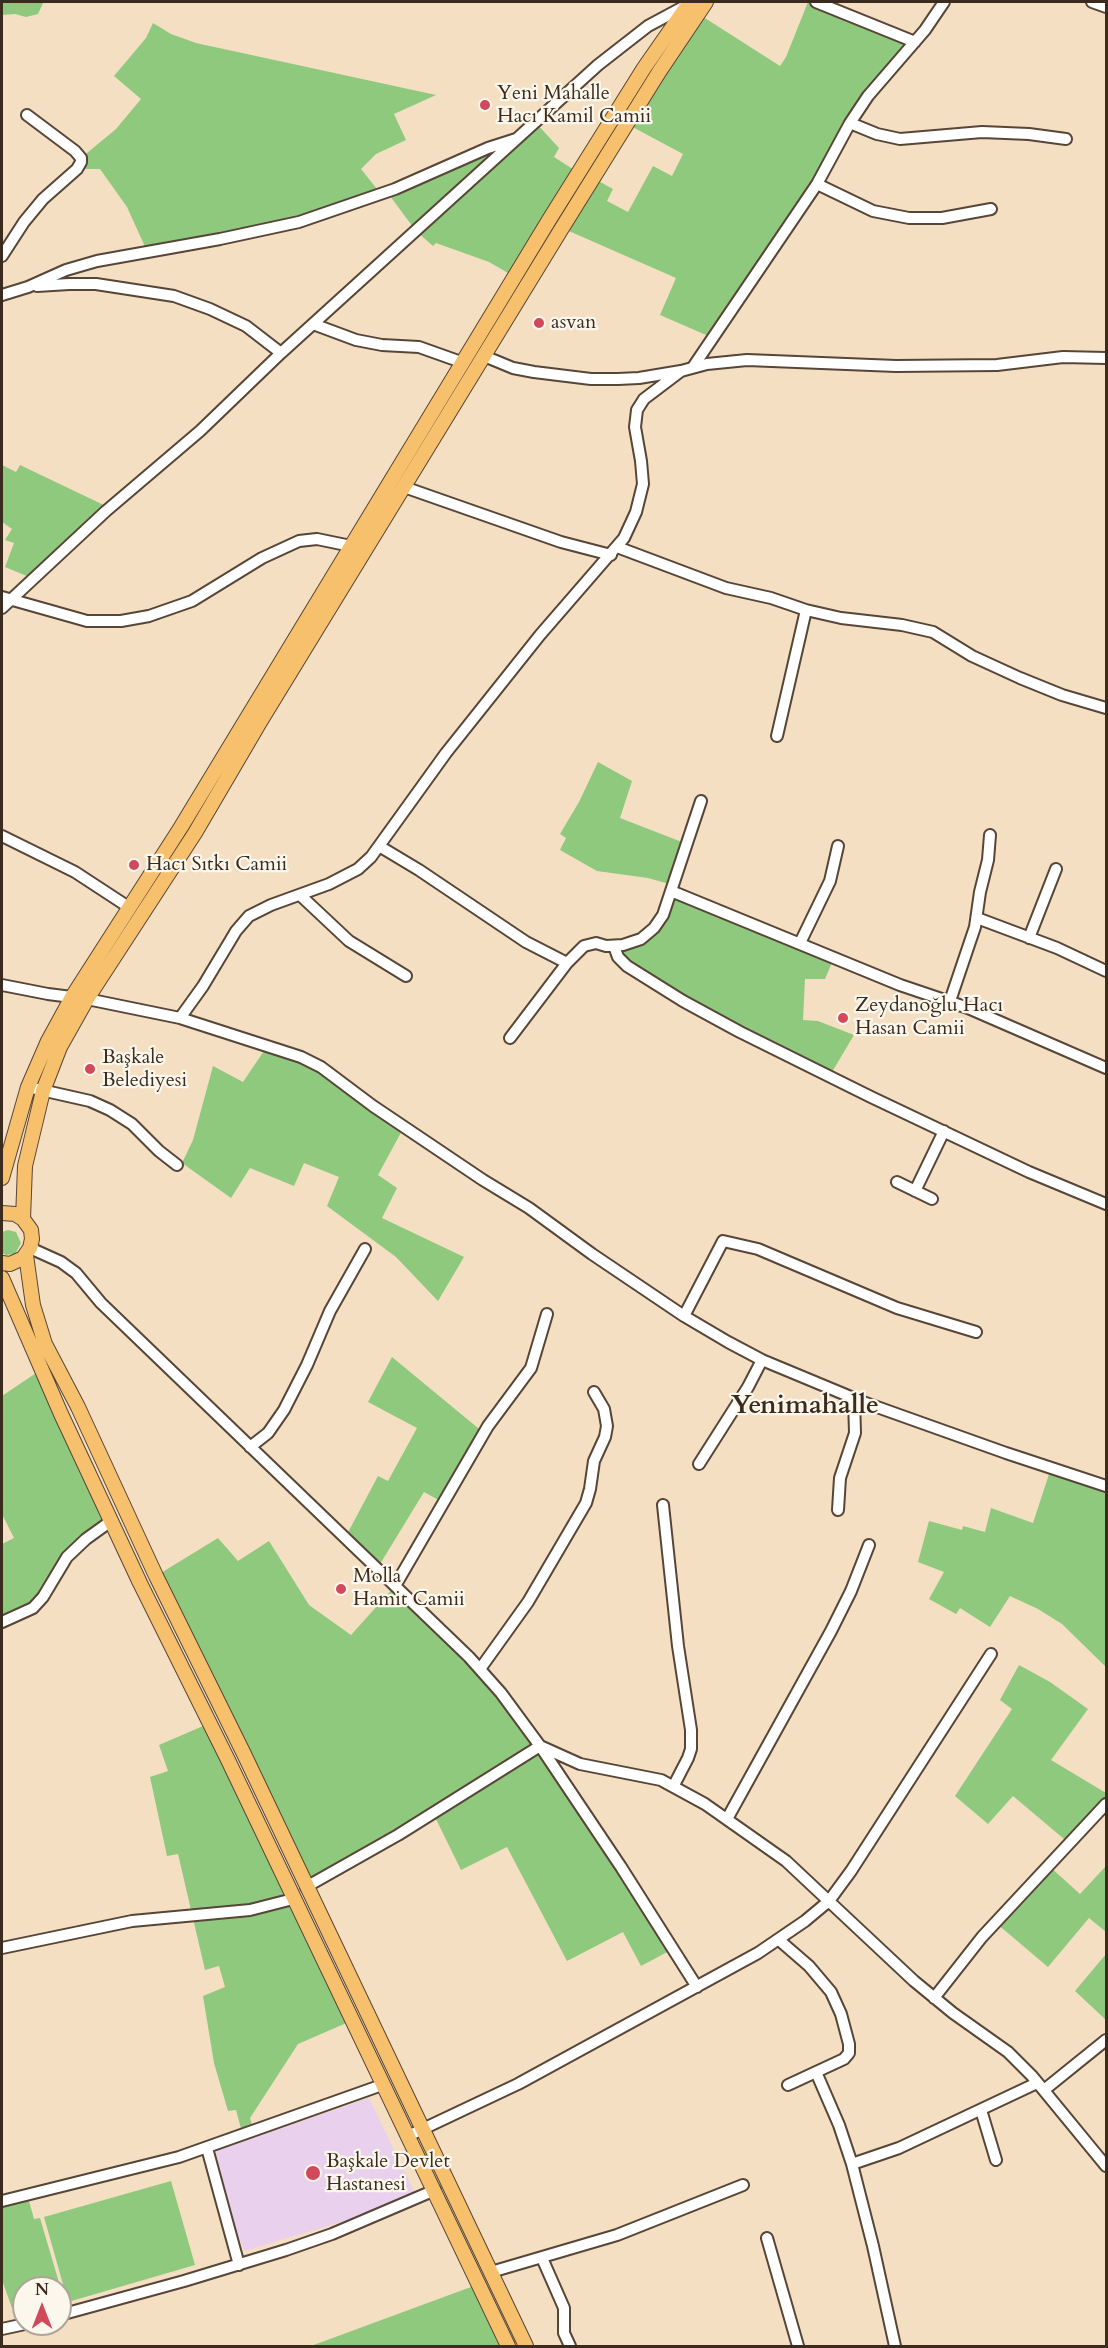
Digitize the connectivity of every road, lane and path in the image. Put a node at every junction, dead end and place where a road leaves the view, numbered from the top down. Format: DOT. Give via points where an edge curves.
graph roads {
  1 [pos="706,2"];
  2 [pos="816,2"];
  3 [pos="944,2"];
  4 [pos="1092,2"];
  5 [pos="688,3"];
  6 [pos="1107,7"];
  7 [pos="915,42"];
  8 [pos="27,115"];
  9 [pos="850,123"];
  10 [pos="519,138"];
  11 [pos="1066,140"];
  12 [pos="817,184"];
  13 [pos="991,208"];
  14 [pos="2,256"];
  15 [pos="28,287"];
  16 [pos="2,295"];
  17 [pos="313,324"];
  18 [pos="281,353"];
  19 [pos="484,356"];
  20 [pos="1107,358"];
  21 [pos="464,363"];
  22 [pos="693,367"];
  23 [pos="681,371"];
  24 [pos="404,487"];
  25 [pos="351,546"];
  26 [pos="614,551"];
  27 [pos="6,598"];
  28 [pos="2,608"];
  29 [pos="806,610"];
  30 [pos="1107,708"];
  31 [pos="777,736"];
  32 [pos="701,801"];
  33 [pos="990,835"];
  34 [pos="2,836"];
  35 [pos="379,846"];
  36 [pos="838,846"];
  37 [pos="1056,868"];
  38 [pos="671,891"];
  39 [pos="300,895"];
  40 [pos="130,908"];
  41 [pos="977,918"];
  42 [pos="1029,938"];
  43 [pos="800,943"];
  44 [pos="615,946"];
  45 [pos="567,963"];
  46 [pos="1107,970"];
  47 [pos="406,976"];
  48 [pos="2,985"];
  49 [pos="72,997"];
  50 [pos="87,999"];
  51 [pos="950,1001"];
  52 [pos="180,1018"];
  53 [pos="510,1038"];
  54 [pos="1107,1068"];
  55 [pos="28,1086"];
  56 [pos="43,1091"];
  57 [pos="944,1131"];
  58 [pos="177,1165"];
  59 [pos="2,1174"];
  60 [pos="897,1182"];
  61 [pos="915,1191"];
  62 [pos="932,1199"];
  63 [pos="1107,1204"];
  64 [pos="2,1214"];
  65 [pos="23,1219"];
  66 [pos="365,1249"];
  67 [pos="28,1252"];
  68 [pos="2,1263"];
  69 [pos="2,1278"];
  70 [pos="547,1314"];
  71 [pos="684,1316"];
  72 [pos="976,1332"];
  73 [pos="762,1360"];
  74 [pos="594,1392"];
  75 [pos="854,1399"];
  76 [pos="250,1447"];
  77 [pos="699,1464"];
  78 [pos="1107,1486"];
  79 [pos="663,1505"];
  80 [pos="838,1510"];
  81 [pos="111,1521"];
  82 [pos="869,1545"];
  83 [pos="394,1586"];
  84 [pos="2,1622"];
  85 [pos="991,1654"];
  86 [pos="480,1669"];
  87 [pos="540,1746"];
  88 [pos="674,1785"];
  89 [pos="1107,1804"];
  90 [pos="727,1819"];
  91 [pos="306,1887"];
  92 [pos="293,1899"];
  93 [pos="829,1901"];
  94 [pos="779,1940"];
  95 [pos="2,1948"];
  96 [pos="697,1987"];
  97 [pos="934,1998"];
  98 [pos="1107,2040"];
  99 [pos="816,2072"];
  100 [pos="382,2085"];
  101 [pos="788,2085"];
  102 [pos="1040,2086"];
  103 [pos="981,2110"];
  104 [pos="423,2129"];
  105 [pos="408,2136"];
  106 [pos="207,2148"];
  107 [pos="996,2160"];
  108 [pos="852,2163"];
  109 [pos="1107,2166"];
  110 [pos="743,2185"];
  111 [pos="435,2190"];
  112 [pos="2,2201"];
  113 [pos="767,2238"];
  114 [pos="542,2258"];
  115 [pos="239,2265"];
  116 [pos="491,2272"];
  117 [pos="72,2312"];
  118 [pos="508,2346"];
  119 [pos="526,2346"];
  120 [pos="570,2346"];
  121 [pos="798,2346"];
  122 [pos="895,2346"];
  1 -- 19 [label="main road"];
  2 -- 7 [label="street"];
  3 -- 7 [label="street"];
  4 -- 6 [label="street"];
  5 -- 10 [label="street" via="629,40"];
  5 -- 21 [label="main road" via="644,68"];
  7 -- 9 [label="street"];
  8 -- 14 [label="street" via="75,151 81,162 43,199"];
  9 -- 11 [label="street" via="900,139 982,132"];
  9 -- 12 [label="street"];
  10 -- 15 [label="street" via="395,189 299,222 97,261"];
  10 -- 17 [label="street"];
  12 -- 13 [label="street" via="873,211 909,218 942,218"];
  12 -- 22 [label="street"];
  15 -- 16 [label="street"];
  15 -- 18 [label="street" via="83,284 174,296 246,326"];
  17 -- 18 [label="street"];
  17 -- 21 [label="street" via="356,340 419,347"];
  18 -- 27 [label="street" via="234,399"];
  19 -- 23 [label="street" via="513,368 591,379 639,378"];
  19 -- 24 [label="main road"];
  20 -- 22 [label="street" via="896,366 747,360"];
  21 -- 25 [label="main road"];
  22 -- 23 [label="street"];
  23 -- 26 [label="street" via="644,399 637,410 635,427 643,484 631,525"];
  24 -- 26 [label="street" via="561,542"];
  24 -- 50 [label="main road" via="195,833"];
  25 -- 27 [label="street" via="317,539 299,541 262,558 192,601 128,620 87,621"];
  25 -- 40 [label="main road"];
  26 -- 29 [label="street"];
  26 -- 35 [label="street" via="540,635 453,744"];
  27 -- 28 [label="street"];
  29 -- 30 [label="street" via="933,632 1014,675"];
  29 -- 31 [label="street"];
  32 -- 38 [label="street"];
  33 -- 41 [label="street"];
  34 -- 40 [label="street" via="75,872"];
  35 -- 39 [label="street" via="358,869"];
  35 -- 45 [label="street" via="526,942"];
  36 -- 43 [label="street" via="830,881"];
  37 -- 42 [label="street"];
  38 -- 43 [label="street"];
  38 -- 44 [label="street" via="654,928 640,939"];
  39 -- 47 [label="street" via="349,941"];
  39 -- 52 [label="street" via="271,905 243,922"];
  40 -- 49 [label="main road"];
  41 -- 42 [label="street"];
  41 -- 51 [label="street"];
  42 -- 46 [label="street"];
  43 -- 51 [label="street" via="900,985"];
  44 -- 45 [label="street" via="584,946"];
  44 -- 57 [label="street" via="622,962 682,1001"];
  45 -- 53 [label="street"];
  48 -- 49 [label="street"];
  49 -- 50 [label="street"];
  49 -- 55 [label="main road"];
  50 -- 52 [label="street"];
  50 -- 56 [label="main road" via="60,1047"];
  51 -- 54 [label="street"];
  52 -- 71 [label="street" via="285,1051 321,1067"];
  55 -- 56 [label="street"];
  55 -- 59 [label="main road"];
  56 -- 58 [label="street" via="110,1110 132,1124"];
  56 -- 65 [label="main road" via="25,1166"];
  57 -- 61 [label="street"];
  57 -- 63 [label="street"];
  60 -- 61 [label="street"];
  61 -- 62 [label="street"];
  64 -- 65 [label="main road" via="15,1214"];
  65 -- 67 [label="main road" via="31,1230"];
  66 -- 76 [label="street" via="330,1311 284,1410 268,1433"];
  67 -- 68 [label="main road" via="15,1262"];
  67 -- 76 [label="street" via="62,1262 76,1273 101,1303"];
  67 -- 91 [label="main road" via="33,1305 45,1344"];
  69 -- 81 [label="main road"];
  70 -- 83 [label="street" via="531,1368 488,1426"];
  71 -- 72 [label="street" via="723,1240 758,1249 897,1308"];
  71 -- 73 [label="street"];
  73 -- 75 [label="street"];
  73 -- 77 [label="street"];
  74 -- 86 [label="street" via="604,1409 607,1426 594,1461 586,1503 528,1602"];
  75 -- 78 [label="street"];
  75 -- 80 [label="street" via="855,1433 840,1479"];
  76 -- 83 [label="street"];
  79 -- 88 [label="street" via="678,1647 692,1730 691,1749"];
  81 -- 84 [label="street" via="67,1557 33,1608"];
  81 -- 92 [label="main road"];
  82 -- 90 [label="street" via="831,1631"];
  83 -- 86 [label="street"];
  85 -- 93 [label="street"];
  86 -- 87 [label="street"];
  87 -- 88 [label="street" via="580,1764"];
  87 -- 91 [label="street"];
  87 -- 96 [label="street"];
  88 -- 90 [label="street"];
  89 -- 97 [label="street" via="982,1937"];
  90 -- 93 [label="street" via="786,1861"];
  91 -- 104 [label="main road"];
  92 -- 95 [label="street" via="250,1910 132,1921"];
  92 -- 100 [label="main road"];
  93 -- 94 [label="street"];
  93 -- 97 [label="street"];
  94 -- 96 [label="street"];
  94 -- 99 [label="street" via="824,1982 836,2001 848,2036 848,2056"];
  96 -- 104 [label="street" via="518,2084"];
  97 -- 102 [label="street" via="1000,2045"];
  98 -- 102 [label="street"];
  99 -- 101 [label="street"];
  99 -- 108 [label="street"];
  100 -- 105 [label="main road"];
  100 -- 106 [label="street"];
  102 -- 103 [label="street"];
  102 -- 109 [label="street"];
  103 -- 107 [label="street"];
  103 -- 108 [label="street" via="898,2148"];
  104 -- 105 [label="street"];
  104 -- 116 [label="main road"];
  105 -- 111 [label="main road"];
  106 -- 112 [label="street"];
  106 -- 115 [label="street"];
  108 -- 122 [label="street"];
  110 -- 114 [label="street" via="617,2235"];
  111 -- 115 [label="street" via="332,2234"];
  111 -- 118 [label="main road"];
  113 -- 121 [label="street"];
  114 -- 116 [label="street"];
  114 -- 120 [label="street" via="564,2308 564,2333"];
  115 -- 117 [label="street"];
  116 -- 119 [label="main road"];
}
